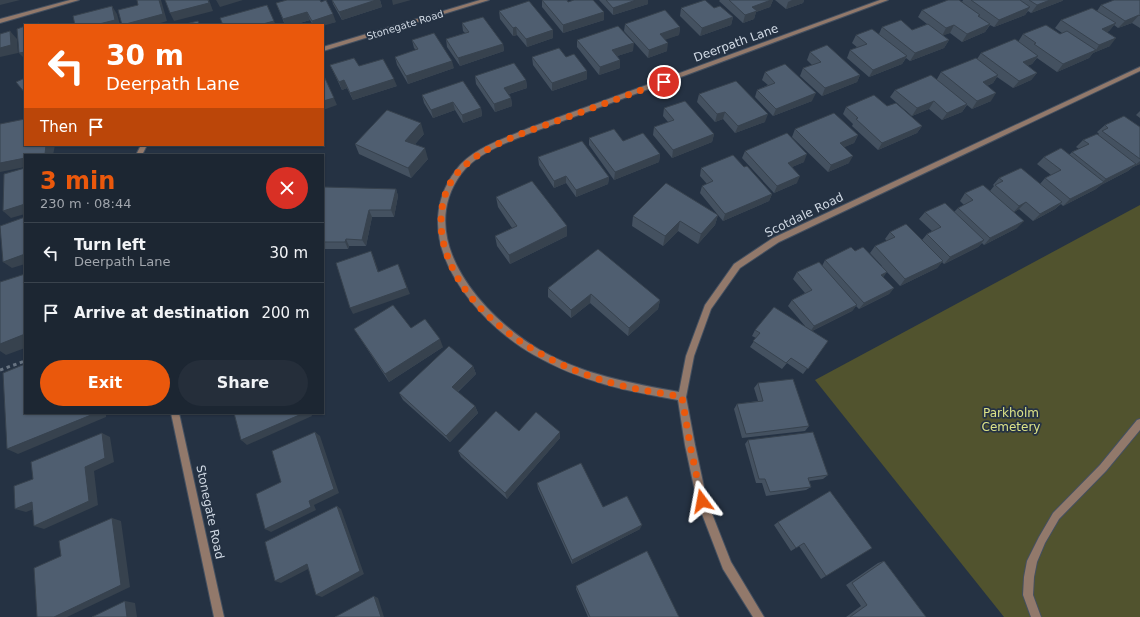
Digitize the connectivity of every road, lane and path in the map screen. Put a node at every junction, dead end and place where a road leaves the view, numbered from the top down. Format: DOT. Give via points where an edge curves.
graph roads {
  1 [pos="76,0"];
  2 [pos="486,0"];
  3 [pos="885,0"];
  4 [pos="0,21"];
  5 [pos="324,49"];
  6 [pos="1140,69"];
  7 [pos="24,361"];
  8 [pos="0,370"];
  9 [pos="682,397"];
  10 [pos="174,414"];
  11 [pos="1140,423"];
  12 [pos="219,617"];
  13 [pos="759,617"];
  14 [pos="1036,617"];
  1 -- 4 [label="street"];
  2 -- 5 [label="street, Stonegate Road"];
  3 -- 9 [label="street, Deerpath Lane" via="491,148 476,156 459,171 449,188 441,208 440,227 453,268 484,311 505,331 537,353 605,381"];
  6 -- 9 [label="street, Scotdale Road" via="776,240 737,266 708,308 690,356"];
  7 -- 8 [label="path"];
  9 -- 13 [label="street, Scotdale Road" via="702,501 727,565"];
  10 -- 12 [label="street, Stonegate Road"];
  11 -- 14 [label="street" via="1103,468 1056,516 1042,540 1032,561 1029,577 1028,595"];
}
